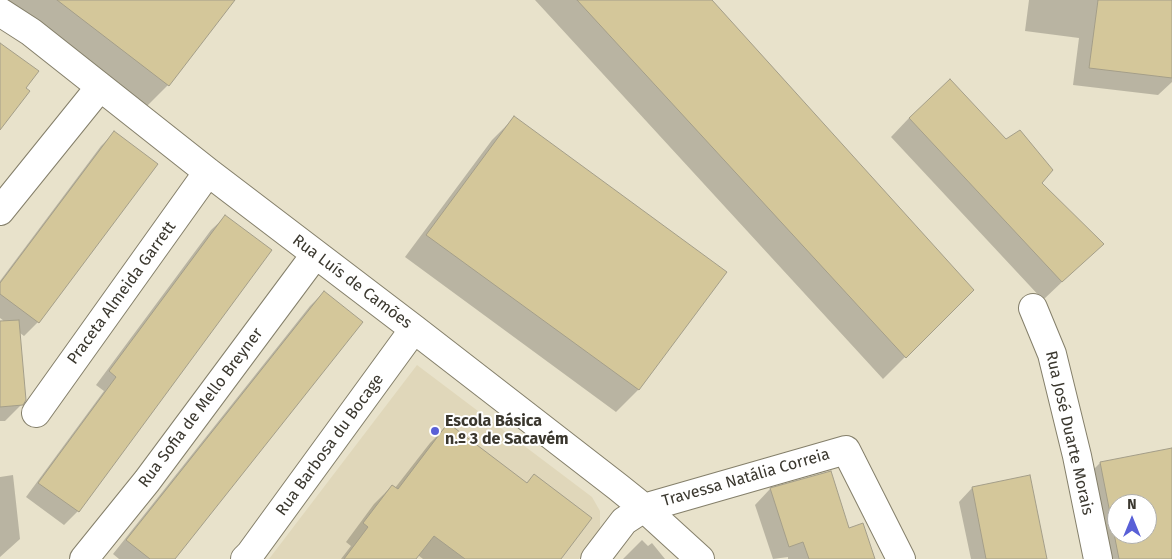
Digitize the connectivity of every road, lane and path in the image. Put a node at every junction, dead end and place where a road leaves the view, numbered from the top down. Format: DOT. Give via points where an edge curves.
graph roads {
  1 [pos="0,12"];
  2 [pos="100,87"];
  3 [pos="208,172"];
  4 [pos="0,211"];
  5 [pos="315,254"];
  6 [pos="1033,308"];
  7 [pos="414,329"];
  8 [pos="36,413"];
  9 [pos="644,508"];
  10 [pos="84,559"];
  11 [pos="245,559"];
  12 [pos="594,559"];
  13 [pos="700,559"];
  14 [pos="901,559"];
  15 [pos="1098,559"];
  1 -- 2 [label="street, Rua Luís de Camões"];
  2 -- 3 [label="street, Rua Luís de Camões"];
  2 -- 4 [label="street"];
  3 -- 5 [label="street, Rua Luís de Camões"];
  3 -- 8 [label="street, Praceta Almeida Garrett"];
  5 -- 7 [label="street, Rua Luís de Camões"];
  5 -- 10 [label="street, Rua Sofia de Mello Breyner" via="147,482"];
  6 -- 15 [label="street, Rua José Duarte Morais" via="1052,354"];
  7 -- 9 [label="street, Rua Luís de Camões"];
  7 -- 11 [label="street, Rua Barbosa du Bocage"];
  9 -- 12 [label="street" via="624,521"];
  9 -- 13 [label="street, Rua Luís de Camões"];
  9 -- 14 [label="street, Travessa Natália Correia" via="846,450"];
}
